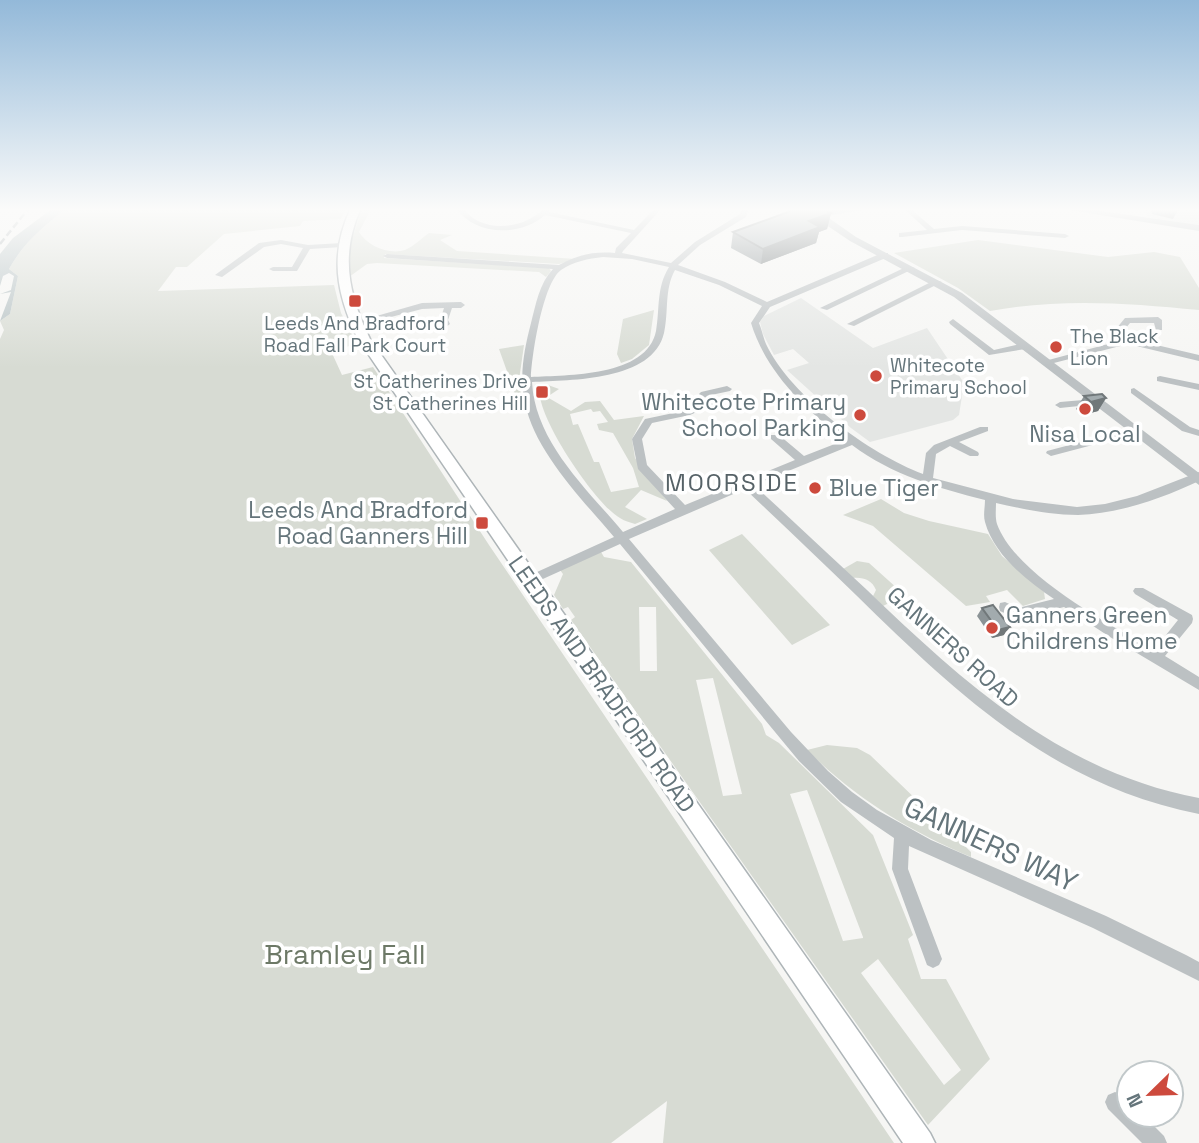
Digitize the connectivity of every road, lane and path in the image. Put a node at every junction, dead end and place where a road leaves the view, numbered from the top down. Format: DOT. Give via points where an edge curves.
graph roads {
  1 [pos="236,261"];
  2 [pos="301,261"];
  3 [pos="342,261"];
  4 [pos="470,261"];
  5 [pos="574,261"];
  6 [pos="648,261"];
  7 [pos="678,261"];
  8 [pos="870,261"];
  9 [pos="898,261"];
  10 [pos="674,265"];
  11 [pos="559,267"];
  12 [pos="911,268"];
  13 [pos="274,269"];
  14 [pos="217,277"];
  15 [pos="938,282"];
  16 [pos="767,304"];
  17 [pos="449,305"];
  18 [pos="461,305"];
  19 [pos="824,309"];
  20 [pos="953,322"];
  21 [pos="356,323"];
  22 [pos="446,324"];
  23 [pos="851,324"];
  24 [pos="1159,328"];
  25 [pos="1128,341"];
  26 [pos="1025,346"];
  27 [pos="1199,358"];
  28 [pos="1046,362"];
  29 [pos="1160,379"];
  30 [pos="526,380"];
  31 [pos="1199,387"];
  32 [pos="727,389"];
  33 [pos="1134,391"];
  34 [pos="1097,402"];
  35 [pos="1060,405"];
  36 [pos="984,429"];
  37 [pos="1134,431"];
  38 [pos="1199,433"];
  39 [pos="775,437"];
  40 [pos="854,440"];
  41 [pos="950,442"];
  42 [pos="1051,453"];
  43 [pos="974,454"];
  44 [pos="804,462"];
  45 [pos="928,478"];
  46 [pos="1198,478"];
  47 [pos="748,486"];
  48 [pos="991,496"];
  49 [pos="682,510"];
  50 [pos="622,539"];
  51 [pos="530,580"];
  52 [pos="1139,591"];
  53 [pos="1067,601"];
  54 [pos="1005,607"];
  55 [pos="1157,656"];
  56 [pos="1199,684"];
  57 [pos="1199,806"];
  58 [pos="902,836"];
  59 [pos="933,959"];
  60 [pos="1199,972"];
  61 [pos="1143,1129"];
  62 [pos="920,1143"];
  63 [pos="1157,1143"];
  1 -- 14 [label="street"];
  2 -- 13 [label="street" via="295,272"];
  3 -- 21 [label="main road, LEEDS AND BRADFORD ROAD" via="341,279"];
  4 -- 11 [label="street"];
  5 -- 11 [label="street"];
  6 -- 10 [label="street"];
  7 -- 10 [label="street"];
  8 -- 16 [label="street"];
  9 -- 12 [label="street"];
  10 -- 16 [label="street"];
  10 -- 30 [label="street" via="665,281 660,336 648,356 621,369"];
  11 -- 30 [label="street, GANNERS WAY" via="550,276 538,314"];
  12 -- 15 [label="street"];
  12 -- 19 [label="street"];
  15 -- 23 [label="street"];
  15 -- 26 [label="street"];
  16 -- 40 [label="street" via="755,323 772,361 803,397"];
  17 -- 18 [label="street"];
  17 -- 21 [label="street" via="412,307"];
  17 -- 22 [label="street"];
  20 -- 26 [label="street" via="993,357"];
  21 -- 51 [label="main road, LEEDS AND BRADFORD ROAD"];
  24 -- 25 [label="street" via="1158,320 1128,320 1120,329"];
  25 -- 27 [label="street"];
  25 -- 28 [label="street"];
  26 -- 28 [label="street"];
  28 -- 34 [label="street"];
  29 -- 31 [label="street"];
  30 -- 50 [label="street, GANNERS WAY" via="528,401 554,456"];
  32 -- 49 [label="street" via="704,394 711,402 699,408 649,421 637,439 642,466"];
  33 -- 38 [label="street" via="1186,429"];
  34 -- 35 [label="street"];
  34 -- 37 [label="street"];
  36 -- 41 [label="street"];
  37 -- 42 [label="street"];
  37 -- 46 [label="street"];
  39 -- 44 [label="street"];
  40 -- 44 [label="street"];
  40 -- 45 [label="street" via="902,470"];
  41 -- 43 [label="street"];
  41 -- 45 [label="street" via="931,453"];
  44 -- 47 [label="street"];
  45 -- 48 [label="street"];
  46 -- 48 [label="street" via="1100,509 1059,509"];
  47 -- 49 [label="street"];
  47 -- 57 [label="street, GANNERS ROAD" via="957,685 1000,720 1048,751 1110,779"];
  48 -- 53 [label="street" via="990,522 1009,555"];
  49 -- 50 [label="street"];
  50 -- 51 [label="street"];
  50 -- 58 [label="street, GANNERS WAY" via="787,738 825,778"];
  51 -- 62 [label="main road, LEEDS AND BRADFORD ROAD"];
  52 -- 55 [label="street" via="1187,619"];
  53 -- 54 [label="street" via="1017,614"];
  53 -- 55 [label="street"];
  55 -- 56 [label="street"];
  58 -- 59 [label="street" via="900,869"];
  58 -- 60 [label="street, GANNERS WAY" via="1040,895"];
  61 -- 63 [label="street"];
}
